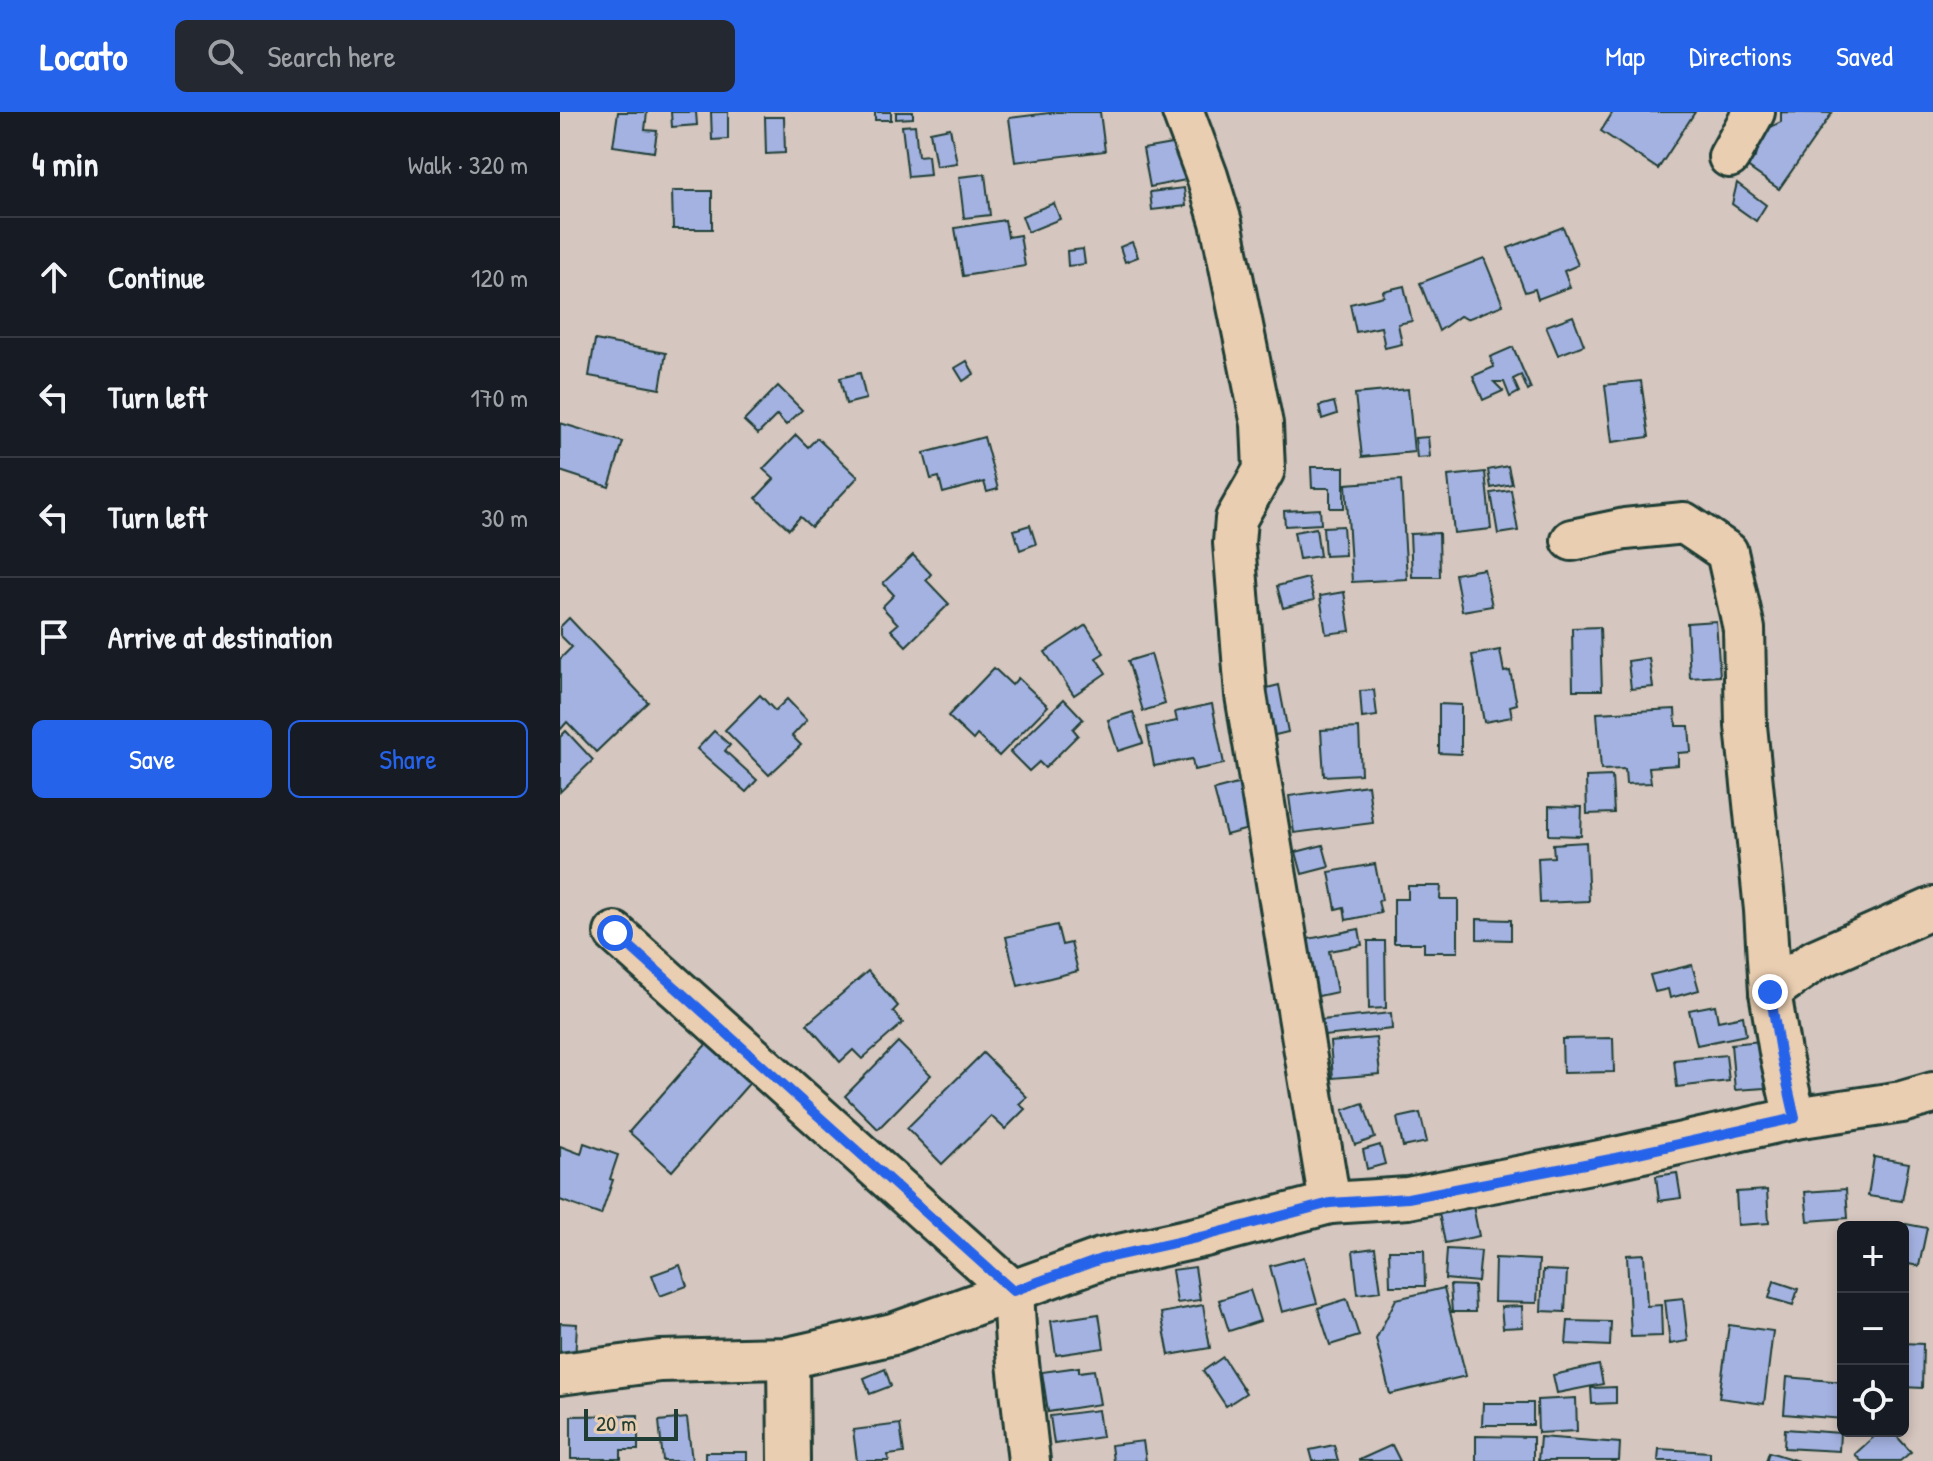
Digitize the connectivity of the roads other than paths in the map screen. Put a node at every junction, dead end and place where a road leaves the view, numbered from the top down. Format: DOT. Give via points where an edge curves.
graph roads {
  1 [pos="1183,112"];
  2 [pos="1754,112"];
  3 [pos="1729,157"];
  4 [pos="1572,540"];
  5 [pos="1933,908"];
  6 [pos="615,933"];
  7 [pos="1770,992"];
  8 [pos="1933,1093"];
  9 [pos="1795,1118"];
  10 [pos="1330,1203"];
  11 [pos="1013,1291"];
  12 [pos="788,1358"];
  13 [pos="560,1374"];
  14 [pos="789,1461"];
  15 [pos="1029,1461"];
  1 -- 10 [label="street" via="1221,222 1262,424 1264,470 1236,519 1234,543 1246,695"];
  2 -- 3 [label="street"];
  4 -- 7 [label="street" via="1684,523 1727,552 1744,629 1746,726"];
  5 -- 7 [label="street" via="1815,960"];
  6 -- 11 [label="street"];
  7 -- 9 [label="street"];
  8 -- 9 [label="street"];
  9 -- 10 [label="street" via="1408,1198"];
  10 -- 11 [label="street" via="1101,1259"];
  11 -- 12 [label="street" via="893,1334"];
  11 -- 15 [label="street"];
  12 -- 13 [label="street" via="660,1361"];
  12 -- 14 [label="street"];
}
